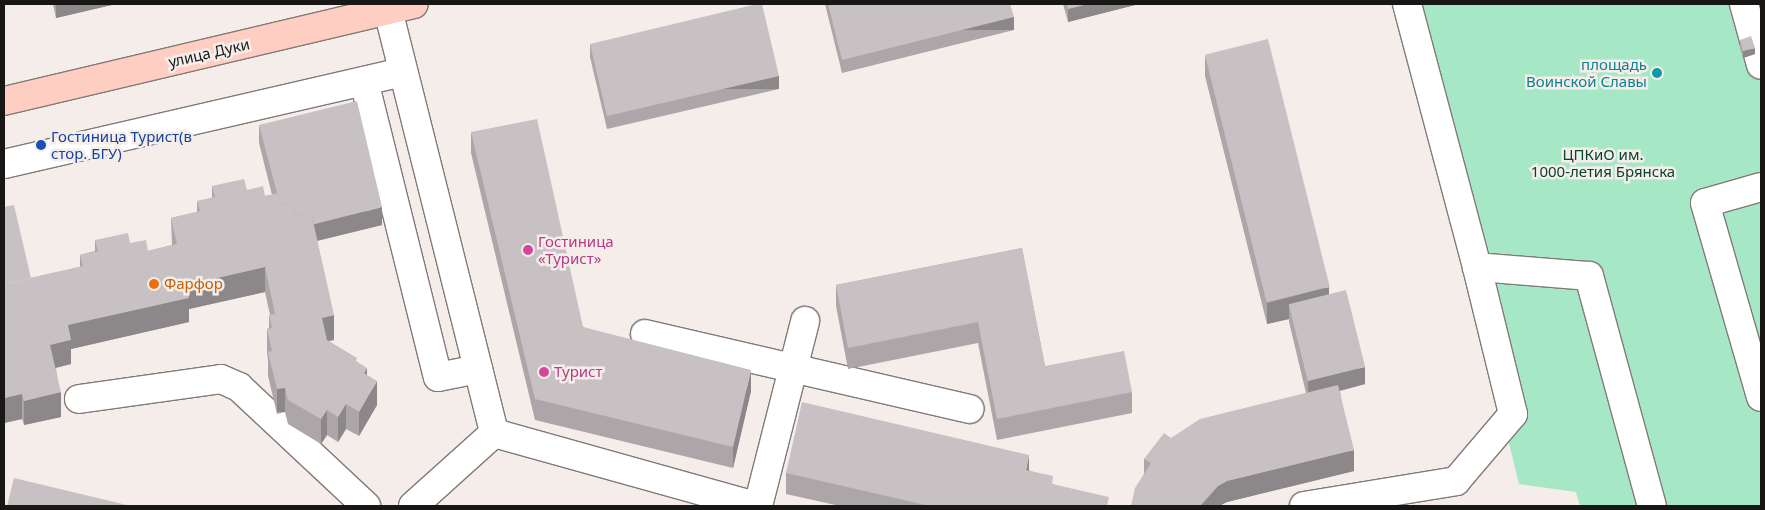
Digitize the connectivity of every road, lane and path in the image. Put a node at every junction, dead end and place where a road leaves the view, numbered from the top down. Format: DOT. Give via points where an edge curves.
graph roads {
  1 [pos="1407,4"];
  2 [pos="1744,4"];
  3 [pos="401,7"];
  4 [pos="1761,65"];
  5 [pos="403,72"];
  6 [pos="364,81"];
  7 [pos="4,101"];
  8 [pos="4,164"];
  9 [pos="1761,187"];
  10 [pos="1477,266"];
  11 [pos="805,321"];
  12 [pos="645,334"];
  13 [pos="478,368"];
  14 [pos="793,368"];
  15 [pos="1761,397"];
  16 [pos="79,399"];
  17 [pos="969,409"];
  18 [pos="494,433"];
  19 [pos="366,506"];
  20 [pos="413,506"];
  21 [pos="756,506"];
  22 [pos="1304,506"];
  23 [pos="1652,506"];
  1 -- 10 [label="street"];
  2 -- 4 [label="street"];
  3 -- 5 [label="street"];
  3 -- 7 [label="main road, улица Дуки"];
  5 -- 6 [label="street"];
  5 -- 13 [label="street"];
  6 -- 8 [label="street"];
  6 -- 13 [label="street" via="438,377"];
  9 -- 15 [label="street" via="1705,203"];
  10 -- 22 [label="street" via="1513,414 1456,481"];
  10 -- 23 [label="street" via="1589,276"];
  11 -- 14 [label="street"];
  12 -- 14 [label="street"];
  13 -- 18 [label="street"];
  14 -- 17 [label="street"];
  14 -- 21 [label="street"];
  16 -- 19 [label="street" via="221,379 238,387"];
  18 -- 20 [label="street"];
  18 -- 21 [label="street"];
}
